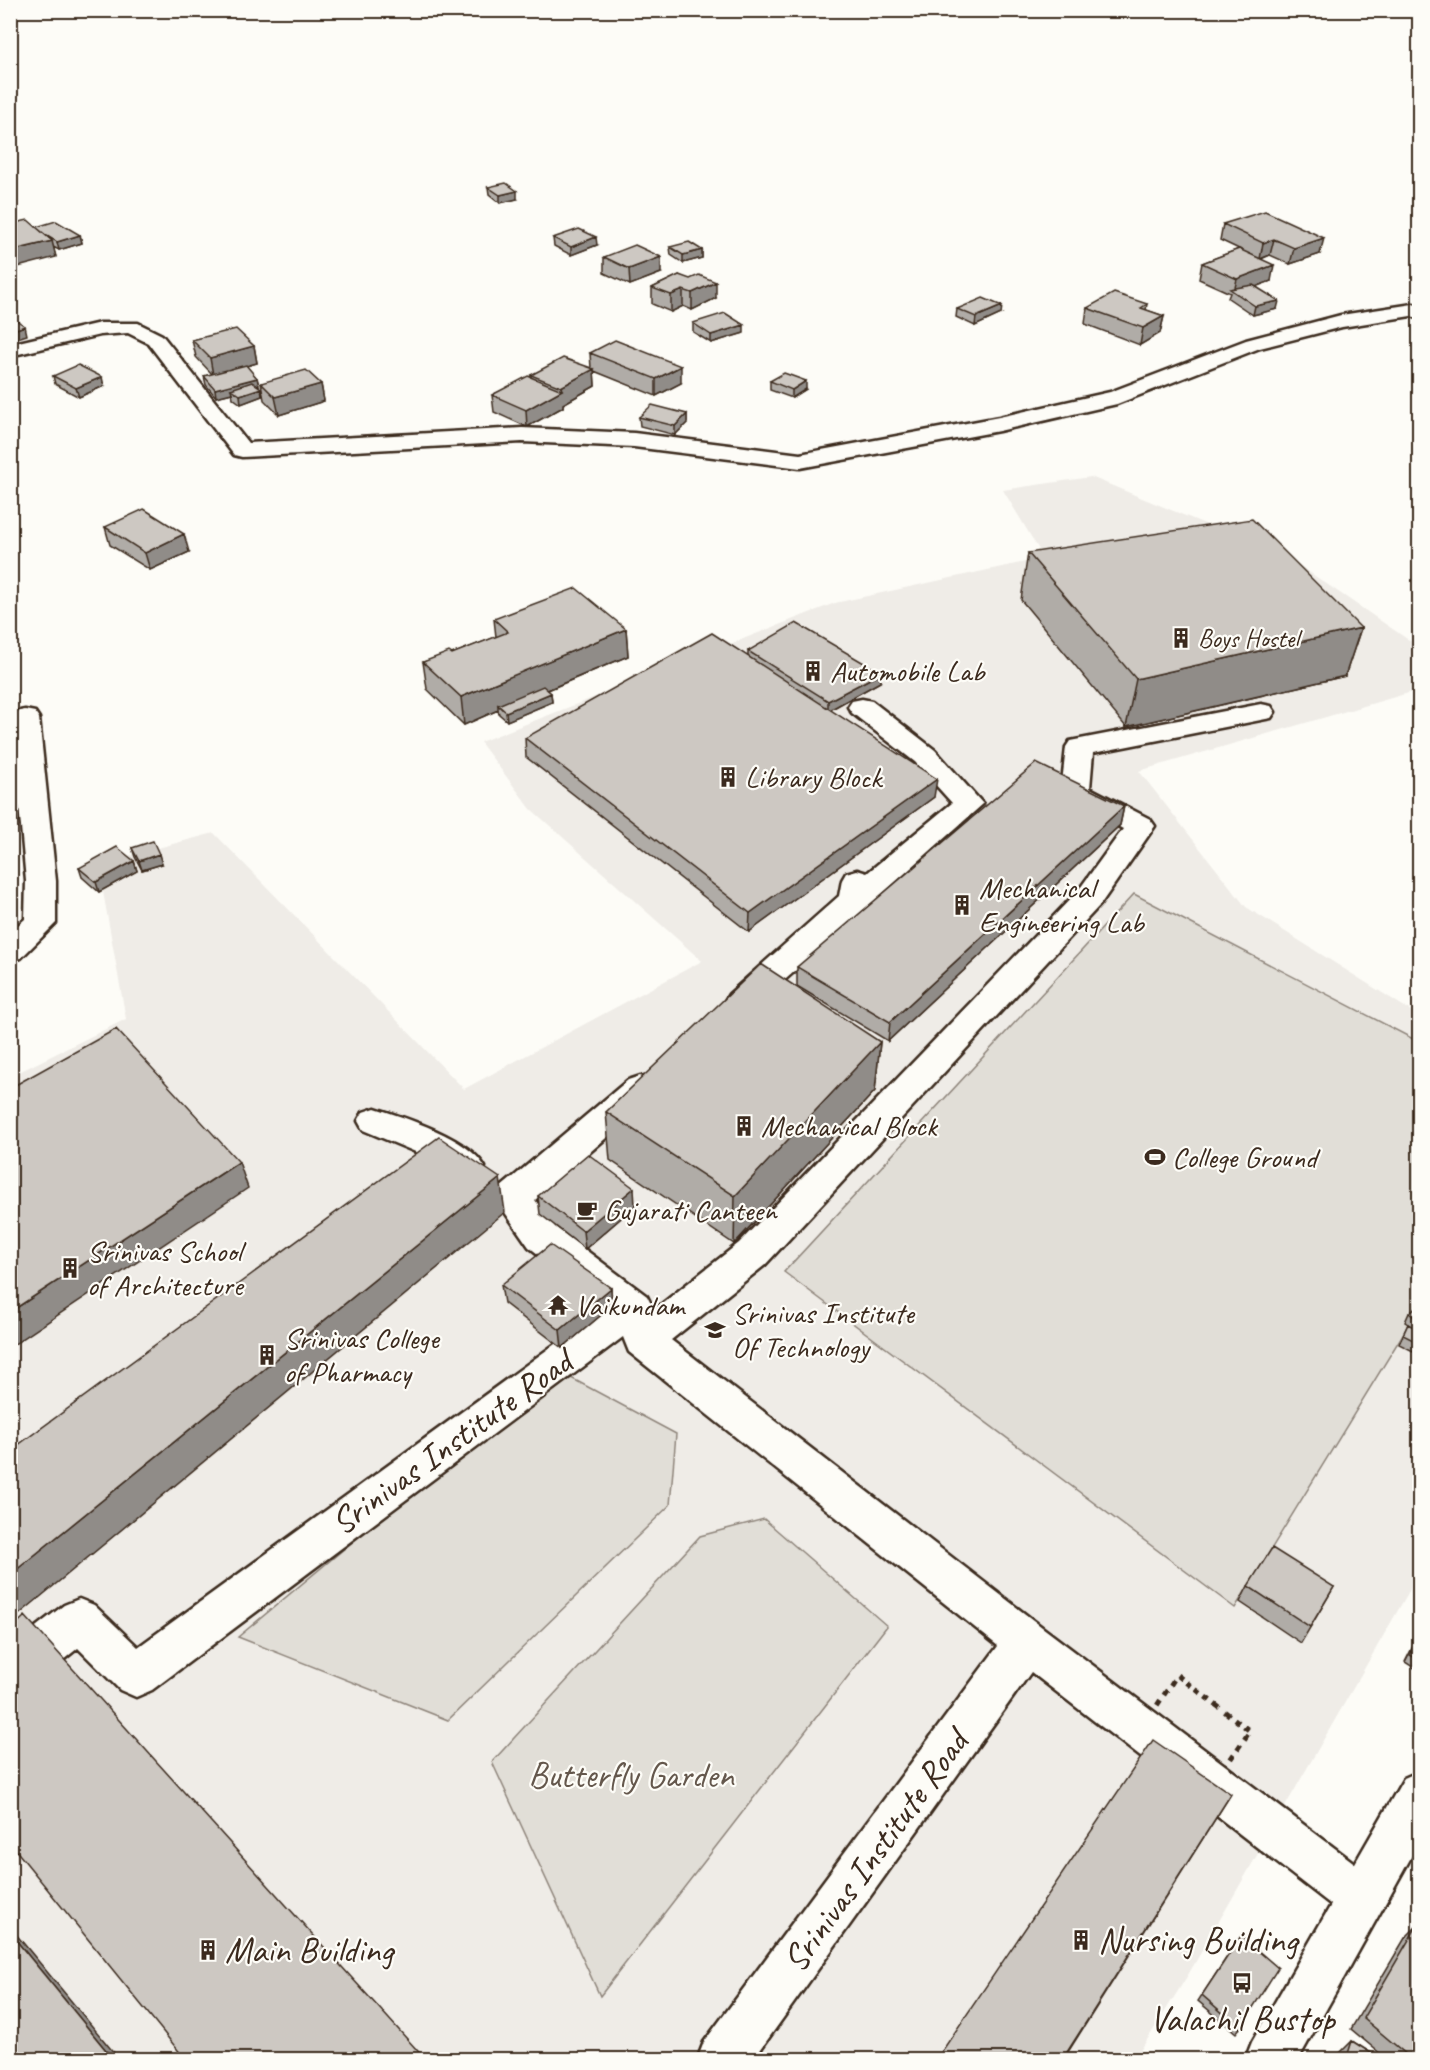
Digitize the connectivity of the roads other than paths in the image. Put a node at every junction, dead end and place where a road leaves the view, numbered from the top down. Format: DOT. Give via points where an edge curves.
graph roads {
  1 [pos="1419,313"];
  2 [pos="10,350"];
  3 [pos="862,707"];
  4 [pos="1261,712"];
  5 [pos="25,718"];
  6 [pos="10,950"];
  7 [pos="716,1023"];
  8 [pos="663,1069"];
  9 [pos="375,1121"];
  10 [pos="513,1198"];
  11 [pos="639,1323"];
  12 [pos="1027,1642"];
  13 [pos="10,1675"];
  14 [pos="1419,1794"];
  15 [pos="1360,1897"];
  16 [pos="722,2060"];
  17 [pos="1270,2060"];
  1 -- 2 [label="street" via="1413,310 1341,321 1253,344 1117,397 1063,410 800,461 634,440 522,435 242,450 155,339 130,327 100,329"];
  3 -- 7 [label="street" via="925,756 969,804 855,890"];
  4 -- 11 [label="street, Srinivas Institute Road" via="1080,747 1075,792 1140,826 1089,898 752,1254"];
  5 -- 6 [label="street" via="41,881 40,923"];
  8 -- 10 [label="street"];
  9 -- 10 [label="street" via="430,1143"];
  10 -- 11 [label="street" via="542,1237"];
  11 -- 12 [label="street"];
  11 -- 13 [label="street, Srinivas Institute Road" via="136,1675 79,1620"];
  12 -- 15 [label="street"];
  12 -- 16 [label="street, Srinivas Institute Road"];
  14 -- 15 [label="street"];
  15 -- 17 [label="street"];
}
